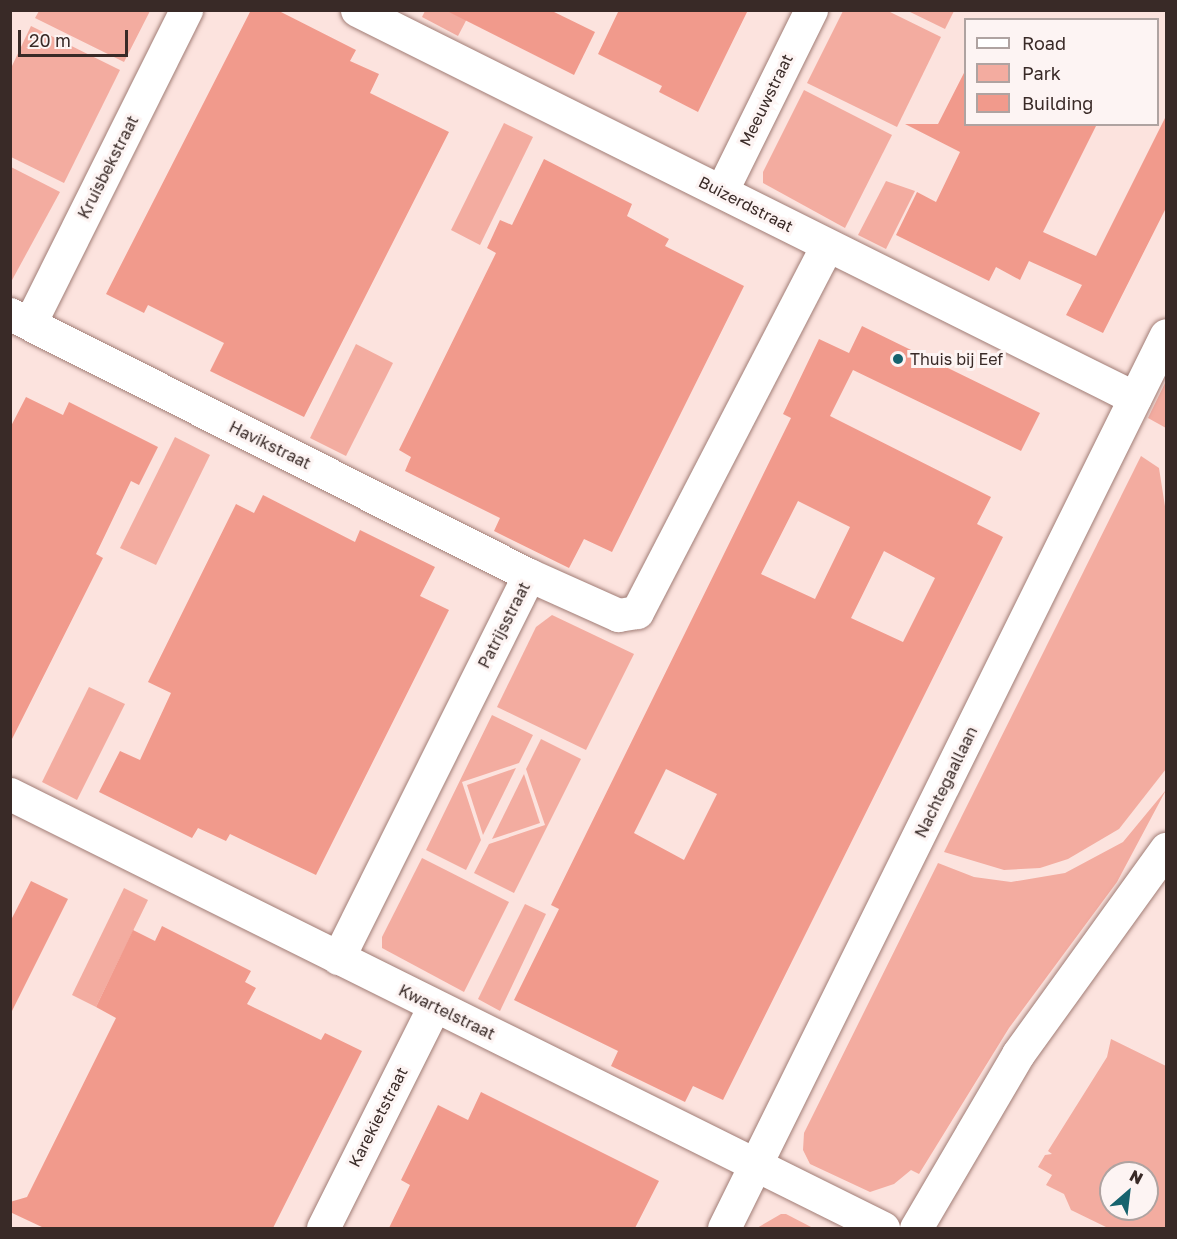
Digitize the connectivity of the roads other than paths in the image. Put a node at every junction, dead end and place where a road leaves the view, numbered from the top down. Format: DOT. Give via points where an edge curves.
graph roads {
  1 [pos="186,10"];
  2 [pos="357,10"];
  3 [pos="811,10"];
  4 [pos="722,190"];
  5 [pos="827,246"];
  6 [pos="20,319"];
  7 [pos="1167,334"];
  8 [pos="1135,398"];
  9 [pos="529,575"];
  10 [pos="10,794"];
  11 [pos="1167,849"];
  12 [pos="338,958"];
  13 [pos="434,1006"];
  14 [pos="756,1166"];
  15 [pos="323,1228"];
  16 [pos="724,1228"];
  17 [pos="883,1228"];
  18 [pos="916,1228"];
  1 -- 6 [label="street, Kruisbekstraat"];
  2 -- 4 [label="street, Buizerdstraat"];
  3 -- 4 [label="street, Meeuwstraat"];
  4 -- 5 [label="street, Buizerdstraat"];
  5 -- 8 [label="street, Buizerdstraat"];
  5 -- 9 [label="street, Patrijsstraat" via="637,612 618,615"];
  6 -- 9 [label="street, Havikstraat"];
  7 -- 8 [label="street, Nachtegaallaan"];
  8 -- 14 [label="street, Nachtegaallaan"];
  9 -- 12 [label="street, Patrijsstraat"];
  10 -- 12 [label="street, Kwartelstraat"];
  11 -- 18 [label="street" via="1018,1054"];
  12 -- 13 [label="street, Kwartelstraat"];
  13 -- 14 [label="street, Kwartelstraat"];
  13 -- 15 [label="street, Karekietstraat"];
  14 -- 16 [label="street, Nachtegaallaan"];
  14 -- 17 [label="street, Kwartelstraat"];
}
